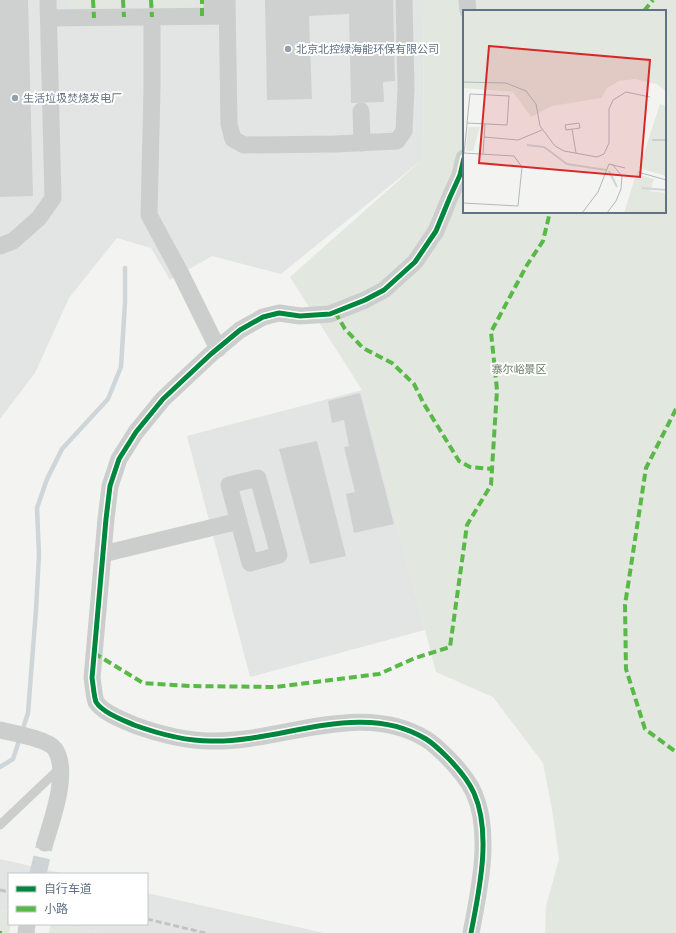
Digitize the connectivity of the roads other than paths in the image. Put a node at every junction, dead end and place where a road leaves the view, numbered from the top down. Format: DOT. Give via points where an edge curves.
graph roads {
  1 [pos="48,0"];
  2 [pos="404,0"];
  3 [pos="467,0"];
  4 [pos="219,8"];
  5 [pos="468,10"];
  6 [pos="152,17"];
  7 [pos="49,18"];
  8 [pos="361,111"];
  9 [pos="362,143"];
  10 [pos="463,162"];
  11 [pos="0,246"];
  12 [pos="218,349"];
  13 [pos="239,521"];
  14 [pos="103,554"];
  15 [pos="0,730"];
  16 [pos="61,767"];
  17 [pos="0,825"];
  18 [pos="44,843"];
  19 [pos="471,933"];
  1 -- 7 [label="street"];
  2 -- 9 [label="street" via="404,131 397,141"];
  3 -- 5 [label="street"];
  4 -- 6 [label="street"];
  4 -- 9 [label="street" via="229,124 233,139 244,145"];
  6 -- 7 [label="street"];
  6 -- 12 [label="street" via="149,215"];
  7 -- 11 [label="street" via="53,198 39,218 13,241"];
  8 -- 9 [label="street"];
  10 -- 12 [label="street" via="436,231 415,262 384,290 330,314 300,316 279,313 264,317 240,330"];
  12 -- 14 [label="street" via="164,399 136,432 120,459 110,486"];
  13 -- 13 [label="street" via="229,485 258,478 278,555 250,562"];
  13 -- 14 [label="street"];
  14 -- 19 [label="street" via="92,678 96,701 111,715 127,722 158,733 191,740 212,742 330,724 376,723 393,725 427,740 454,764 464,777 474,793 480,813 482,859"];
  15 -- 16 [label="street" via="39,739 55,749"];
  16 -- 17 [label="lane"];
  16 -- 18 [label="street" via="58,796"];
}
